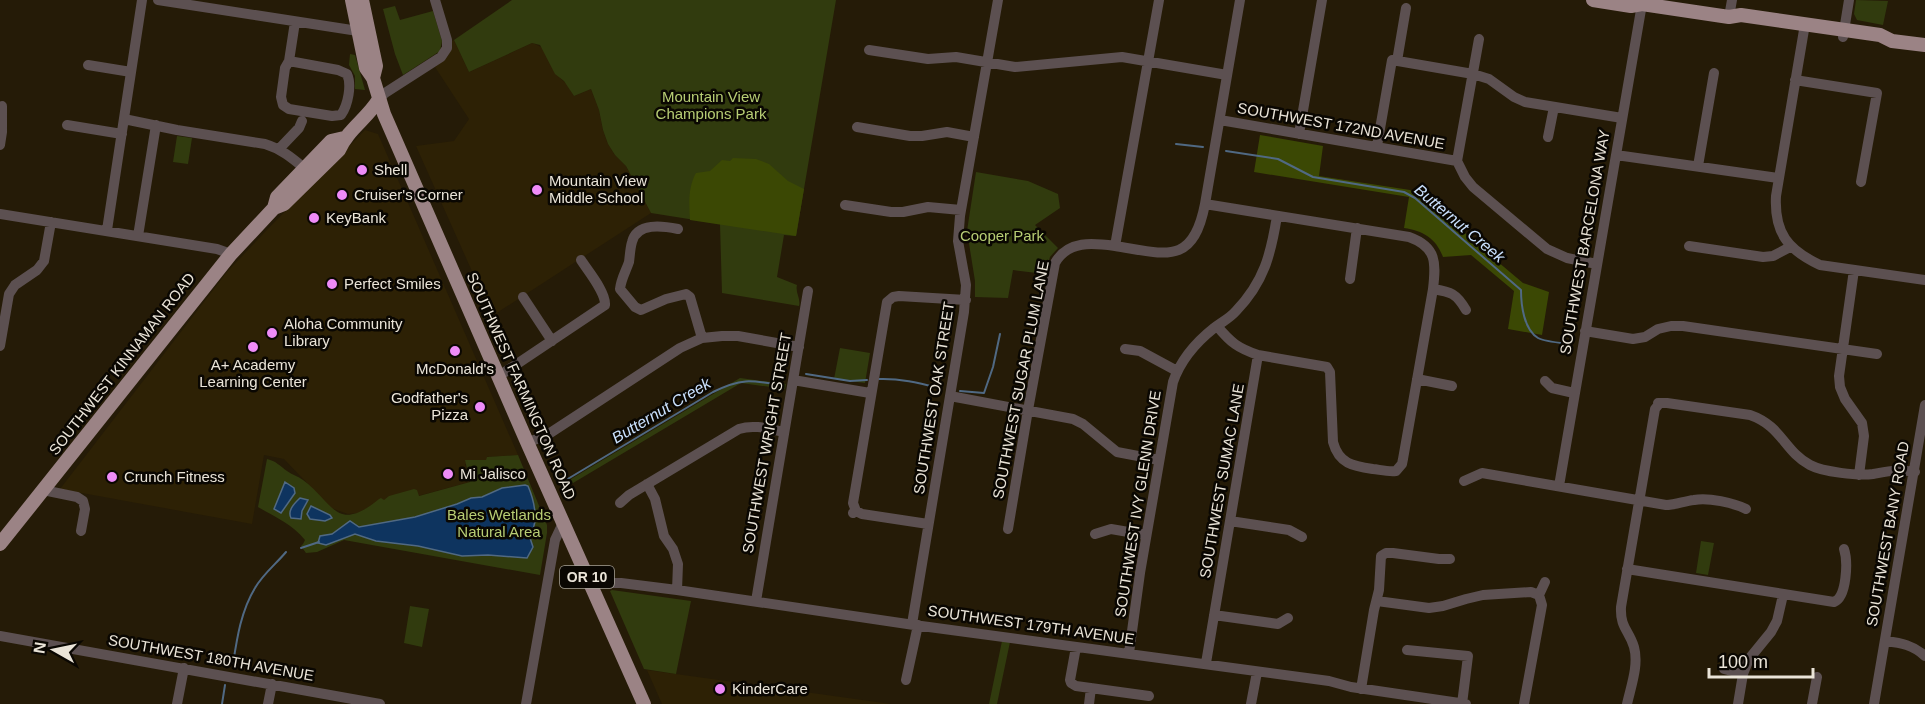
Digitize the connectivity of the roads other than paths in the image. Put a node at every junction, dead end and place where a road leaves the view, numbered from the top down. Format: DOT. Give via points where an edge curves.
graph roads {
  1 [pos="142,0"];
  2 [pos="158,0"];
  3 [pos="352,0"];
  4 [pos="362,0"];
  5 [pos="435,0"];
  6 [pos="998,0"];
  7 [pos="1159,0"];
  8 [pos="1240,0"];
  9 [pos="1322,0"];
  10 [pos="1593,0"];
  11 [pos="1732,0"];
  12 [pos="1849,0"];
  13 [pos="1638,2"];
  14 [pos="1406,8"];
  15 [pos="1729,17"];
  16 [pos="295,22"];
  17 [pos="1804,28"];
  18 [pos="358,31"];
  19 [pos="1843,33"];
  20 [pos="1479,39"];
  21 [pos="1925,45"];
  22 [pos="869,50"];
  23 [pos="289,61"];
  24 [pos="1148,61"];
  25 [pos="1394,61"];
  26 [pos="987,64"];
  27 [pos="88,65"];
  28 [pos="131,72"];
  29 [pos="1714,73"];
  30 [pos="1473,74"];
  31 [pos="1227,75"];
  32 [pos="373,78"];
  33 [pos="1796,80"];
  34 [pos="379,99"];
  35 [pos="2,106"];
  36 [pos="1554,107"];
  37 [pos="1622,118"];
  38 [pos="124,119"];
  39 [pos="1220,120"];
  40 [pos="302,121"];
  41 [pos="67,125"];
  42 [pos="156,125"];
  43 [pos="857,127"];
  44 [pos="122,134"];
  45 [pos="1299,134"];
  46 [pos="974,137"];
  47 [pos="1548,137"];
  48 [pos="344,138"];
  49 [pos="0,145"];
  50 [pos="1377,146"];
  51 [pos="279,149"];
  52 [pos="1616,155"];
  53 [pos="1457,161"];
  54 [pos="1698,166"];
  55 [pos="304,168"];
  56 [pos="1779,178"];
  57 [pos="1861,182"];
  58 [pos="1205,204"];
  59 [pos="845,205"];
  60 [pos="274,208"];
  61 [pos="961,210"];
  62 [pos="0,214"];
  63 [pos="1277,216"];
  64 [pos="51,222"];
  65 [pos="1357,228"];
  66 [pos="678,229"];
  67 [pos="107,230"];
  68 [pos="138,236"];
  69 [pos="1115,246"];
  70 [pos="1689,246"];
  71 [pos="1790,247"];
  72 [pos="231,254"];
  73 [pos="581,260"];
  74 [pos="1597,264"];
  75 [pos="1854,270"];
  76 [pos="1350,279"];
  77 [pos="1925,280"];
  78 [pos="1433,289"];
  79 [pos="808,291"];
  80 [pos="523,297"];
  81 [pos="966,300"];
  82 [pos="1466,310"];
  83 [pos="1217,326"];
  84 [pos="1585,331"];
  85 [pos="702,338"];
  86 [pos="552,341"];
  87 [pos="0,346"];
  88 [pos="799,347"];
  89 [pos="1125,349"];
  90 [pos="1842,350"];
  91 [pos="1876,354"];
  92 [pos="1258,355"];
  93 [pos="1177,371"];
  94 [pos="499,376"];
  95 [pos="1417,379"];
  96 [pos="794,380"];
  97 [pos="1545,381"];
  98 [pos="1452,386"];
  99 [pos="870,393"];
  100 [pos="1574,393"];
  101 [pos="950,396"];
  102 [pos="1925,405"];
  103 [pos="1028,410"];
  104 [pos="1923,427"];
  105 [pos="784,432"];
  106 [pos="527,442"];
  107 [pos="1159,459"];
  108 [pos="1915,472"];
  109 [pos="1859,475"];
  110 [pos="1464,481"];
  111 [pos="647,484"];
  112 [pos="1559,486"];
  113 [pos="43,490"];
  114 [pos="1639,500"];
  115 [pos="620,503"];
  116 [pos="1746,509"];
  117 [pos="1230,521"];
  118 [pos="563,523"];
  119 [pos="928,524"];
  120 [pos="1008,529"];
  121 [pos="81,531"];
  122 [pos="1095,534"];
  123 [pos="1146,535"];
  124 [pos="1302,537"];
  125 [pos="0,544"];
  126 [pos="1844,549"];
  127 [pos="1450,559"];
  128 [pos="1628,569"];
  129 [pos="1545,582"];
  130 [pos="594,586"];
  131 [pos="676,590"];
  132 [pos="1539,595"];
  133 [pos="1783,595"];
  134 [pos="756,601"];
  135 [pos="1377,601"];
  136 [pos="1215,615"];
  137 [pos="1288,618"];
  138 [pos="915,625"];
  139 [pos="0,636"];
  140 [pos="1886,641"];
  141 [pos="1076,647"];
  142 [pos="1407,650"];
  143 [pos="1129,653"];
  144 [pos="1925,656"];
  145 [pos="1206,663"];
  146 [pos="184,668"];
  147 [pos="1724,669"];
  148 [pos="1257,672"];
  149 [pos="1743,674"];
  150 [pos="1817,677"];
  151 [pos="906,680"];
  152 [pos="272,684"];
  153 [pos="1091,688"];
  154 [pos="1361,689"];
  155 [pos="1149,696"];
  156 [pos="177,704"];
  157 [pos="268,704"];
  158 [pos="380,704"];
  159 [pos="526,704"];
  160 [pos="644,704"];
  161 [pos="1089,704"];
  162 [pos="1251,704"];
  163 [pos="1463,704"];
  164 [pos="1524,704"];
  165 [pos="1627,704"];
  166 [pos="1738,704"];
  167 [pos="1812,704"];
  168 [pos="1874,704"];
  1 -- 28 [label="street"];
  2 -- 16 [label="street"];
  3 -- 18 [label="main road, SOUTHWEST FARMINGTON ROAD / OR 10"];
  4 -- 32 [label="main road, SOUTHWEST FARMINGTON ROAD / OR 10" via="376,66"];
  5 -- 34 [label="street" via="447,48 441,57"];
  6 -- 26 [label="street, SOUTHWEST OAK STREET"];
  7 -- 24 [label="street"];
  8 -- 31 [label="street, SOUTHWEST SUGAR PLUM LANE"];
  9 -- 45 [label="street"];
  10 -- 13 [label="main road" via="1631,6"];
  11 -- 15 [label="street"];
  12 -- 19 [label="street"];
  13 -- 15 [label="main road"];
  13 -- 37 [label="street, SOUTHWEST BARCELONA WAY"];
  14 -- 25 [label="street"];
  15 -- 17 [label="main road" via="1741,15"];
  16 -- 18 [label="street"];
  16 -- 23 [label="street"];
  17 -- 19 [label="main road"];
  17 -- 33 [label="street"];
  18 -- 32 [label="main road, SOUTHWEST FARMINGTON ROAD / OR 10" via="366,68"];
  19 -- 21 [label="main road" via="1880,35"];
  20 -- 30 [label="street"];
  22 -- 26 [label="street" via="928,59 956,57"];
  23 -- 23 [label="street" via="347,74 341,115 283,105 281,97"];
  24 -- 26 [label="street" via="1122,57 1015,68"];
  24 -- 31 [label="street"];
  24 -- 69 [label="street"];
  25 -- 30 [label="street"];
  25 -- 50 [label="street"];
  26 -- 46 [label="street, SOUTHWEST OAK STREET"];
  27 -- 28 [label="street"];
  28 -- 38 [label="street"];
  29 -- 54 [label="street"];
  30 -- 36 [label="street" via="1489,79 1525,102"];
  30 -- 53 [label="street"];
  31 -- 39 [label="street, SOUTHWEST SUGAR PLUM LANE"];
  32 -- 34 [label="main road, SOUTHWEST FARMINGTON ROAD / OR 10"];
  33 -- 56 [label="street"];
  33 -- 57 [label="street" via="1876,93"];
  34 -- 48 [label="main road, SOUTHWEST KINNAMAN ROAD"];
  34 -- 94 [label="main road, SOUTHWEST FARMINGTON ROAD / OR 10"];
  35 -- 49 [label="street"];
  36 -- 37 [label="street"];
  36 -- 47 [label="street"];
  37 -- 52 [label="street, SOUTHWEST BARCELONA WAY"];
  38 -- 42 [label="street"];
  38 -- 44 [label="street"];
  39 -- 45 [label="street, SOUTHWEST 172ND AVENUE"];
  39 -- 58 [label="street, SOUTHWEST SUGAR PLUM LANE"];
  40 -- 51 [label="street"];
  41 -- 44 [label="street"];
  42 -- 51 [label="street"];
  42 -- 68 [label="street"];
  43 -- 46 [label="street" via="910,136 947,132"];
  44 -- 67 [label="street"];
  45 -- 50 [label="street, SOUTHWEST 172ND AVENUE"];
  46 -- 61 [label="street, SOUTHWEST OAK STREET"];
  48 -- 55 [label="main road, SOUTHWEST KINNAMAN ROAD" via="331,141"];
  48 -- 60 [label="main road, SOUTHWEST KINNAMAN ROAD" via="339,150 292,197"];
  50 -- 53 [label="street, SOUTHWEST 172ND AVENUE"];
  51 -- 55 [label="street"];
  52 -- 54 [label="street"];
  52 -- 74 [label="street, SOUTHWEST BARCELONA WAY"];
  53 -- 74 [label="street" via="1473,187 1547,249"];
  54 -- 56 [label="street"];
  55 -- 60 [label="main road, SOUTHWEST KINNAMAN ROAD" via="277,197"];
  56 -- 71 [label="street" via="1775,209"];
  58 -- 63 [label="street"];
  58 -- 69 [label="street, SOUTHWEST SUGAR PLUM LANE" via="1195,238 1174,253"];
  59 -- 61 [label="street" via="891,212 928,207"];
  60 -- 72 [label="main road, SOUTHWEST KINNAMAN ROAD"];
  61 -- 81 [label="street, SOUTHWEST OAK STREET" via="958,235"];
  62 -- 64 [label="street"];
  63 -- 65 [label="street"];
  63 -- 83 [label="street, SOUTHWEST IVY GLENN DRIVE" via="1264,273 1237,311"];
  64 -- 67 [label="street"];
  64 -- 87 [label="street" via="44,261 9,294"];
  65 -- 76 [label="street"];
  65 -- 78 [label="street" via="1409,237 1428,247 1436,268"];
  66 -- 85 [label="street" via="652,226 635,236 620,289 641,310 686,294"];
  67 -- 68 [label="street"];
  68 -- 72 [label="street"];
  69 -- 103 [label="street, SOUTHWEST SUGAR PLUM LANE" via="1082,243 1055,263"];
  70 -- 71 [label="street" via="1763,257"];
  71 -- 75 [label="street" via="1820,265"];
  72 -- 113 [label="main road, SOUTHWEST KINNAMAN ROAD"];
  73 -- 86 [label="street" via="603,294 605,305"];
  74 -- 84 [label="street, SOUTHWEST BARCELONA WAY"];
  75 -- 77 [label="street"];
  75 -- 90 [label="street"];
  78 -- 82 [label="street" via="1450,292"];
  78 -- 95 [label="street"];
  79 -- 88 [label="street, SOUTHWEST WRIGHT STREET"];
  80 -- 86 [label="street"];
  81 -- 99 [label="street" via="899,296 890,299"];
  81 -- 101 [label="street, SOUTHWEST OAK STREET"];
  83 -- 92 [label="street" via="1236,346"];
  83 -- 93 [label="street, SOUTHWEST IVY GLENN DRIVE" via="1190,350"];
  84 -- 90 [label="street" via="1633,339 1658,329 1683,326"];
  84 -- 100 [label="street, SOUTHWEST BARCELONA WAY"];
  85 -- 88 [label="street" via="738,336"];
  85 -- 106 [label="street" via="680,348 544,437"];
  86 -- 94 [label="street"];
  88 -- 96 [label="street, SOUTHWEST WRIGHT STREET"];
  89 -- 93 [label="street" via="1140,351"];
  90 -- 91 [label="street"];
  90 -- 109 [label="street" via="1840,387 1862,423 1864,436"];
  92 -- 95 [label="street" via="1327,367 1335,451 1355,466 1392,471 1400,468"];
  92 -- 117 [label="street, SOUTHWEST SUMAC LANE"];
  93 -- 107 [label="street, SOUTHWEST IVY GLENN DRIVE"];
  94 -- 106 [label="main road, SOUTHWEST FARMINGTON ROAD / OR 10"];
  95 -- 98 [label="street"];
  96 -- 99 [label="street"];
  96 -- 105 [label="street, SOUTHWEST WRIGHT STREET"];
  97 -- 100 [label="street" via="1552,388"];
  99 -- 119 [label="street" via="853,503 855,512"];
  100 -- 112 [label="street, SOUTHWEST BARCELONA WAY"];
  101 -- 103 [label="street"];
  101 -- 119 [label="street, SOUTHWEST OAK STREET"];
  102 -- 104 [label="street, SOUTHWEST BANY ROAD"];
  103 -- 107 [label="street" via="1078,420 1117,452"];
  103 -- 120 [label="street, SOUTHWEST SUGAR PLUM LANE"];
  104 -- 108 [label="street, SOUTHWEST BANY ROAD"];
  105 -- 111 [label="street" via="756,426 738,429"];
  105 -- 134 [label="street, SOUTHWEST WRIGHT STREET"];
  106 -- 118 [label="main road, SOUTHWEST FARMINGTON ROAD / OR 10"];
  107 -- 123 [label="street, SOUTHWEST IVY GLENN DRIVE"];
  108 -- 109 [label="street" via="1890,470"];
  108 -- 140 [label="street, SOUTHWEST BANY ROAD"];
  109 -- 114 [label="street" via="1811,466 1762,419 1667,403 1655,409"];
  110 -- 112 [label="street" via="1482,473"];
  111 -- 115 [label="street"];
  111 -- 131 [label="street" via="678,564"];
  112 -- 114 [label="street"];
  113 -- 121 [label="street" via="83,501"];
  113 -- 125 [label="main road, SOUTHWEST KINNAMAN ROAD"];
  114 -- 116 [label="street" via="1666,505 1700,499"];
  114 -- 128 [label="street"];
  117 -- 124 [label="street" via="1288,530"];
  117 -- 136 [label="street, SOUTHWEST SUMAC LANE"];
  118 -- 130 [label="main road, SOUTHWEST FARMINGTON ROAD / OR 10"];
  118 -- 159 [label="street" via="555,540"];
  119 -- 138 [label="street, SOUTHWEST OAK STREET"];
  122 -- 123 [label="street" via="1111,529"];
  123 -- 143 [label="street, SOUTHWEST IVY GLENN DRIVE"];
  126 -- 133 [label="street" via="1847,561 1838,601"];
  127 -- 135 [label="street" via="1386,553 1382,556"];
  128 -- 133 [label="street"];
  128 -- 165 [label="street" via="1621,607 1622,630 1632,642 1635,666"];
  129 -- 132 [label="street"];
  130 -- 131 [label="street, SOUTHWEST 179TH AVENUE" via="621,583"];
  130 -- 160 [label="main road, SOUTHWEST FARMINGTON ROAD / OR 10"];
  131 -- 134 [label="street, SOUTHWEST 179TH AVENUE"];
  132 -- 135 [label="street" via="1483,595 1429,608"];
  132 -- 164 [label="street" via="1542,605"];
  133 -- 149 [label="street" via="1777,621 1749,659"];
  134 -- 138 [label="street, SOUTHWEST 179TH AVENUE"];
  135 -- 154 [label="street"];
  136 -- 137 [label="street" via="1278,624"];
  136 -- 145 [label="street, SOUTHWEST SUMAC LANE"];
  138 -- 141 [label="street, SOUTHWEST 179TH AVENUE"];
  138 -- 151 [label="street, SOUTHWEST OAK STREET"];
  139 -- 146 [label="street, SOUTHWEST 180TH AVENUE"];
  140 -- 144 [label="street" via="1914,647"];
  140 -- 168 [label="street, SOUTHWEST BANY ROAD"];
  141 -- 143 [label="street, SOUTHWEST 179TH AVENUE"];
  141 -- 153 [label="street" via="1071,683"];
  142 -- 163 [label="street" via="1468,656"];
  143 -- 145 [label="street, SOUTHWEST 179TH AVENUE"];
  145 -- 148 [label="street, SOUTHWEST 179TH AVENUE"];
  146 -- 152 [label="street, SOUTHWEST 180TH AVENUE"];
  146 -- 156 [label="street"];
  147 -- 149 [label="street"];
  148 -- 154 [label="street, SOUTHWEST 179TH AVENUE"];
  148 -- 162 [label="street"];
  149 -- 166 [label="street"];
  150 -- 167 [label="street"];
  152 -- 157 [label="street"];
  152 -- 158 [label="street, SOUTHWEST 180TH AVENUE"];
  153 -- 155 [label="street"];
  153 -- 161 [label="street"];
  154 -- 163 [label="street, SOUTHWEST 179TH AVENUE"];
}
